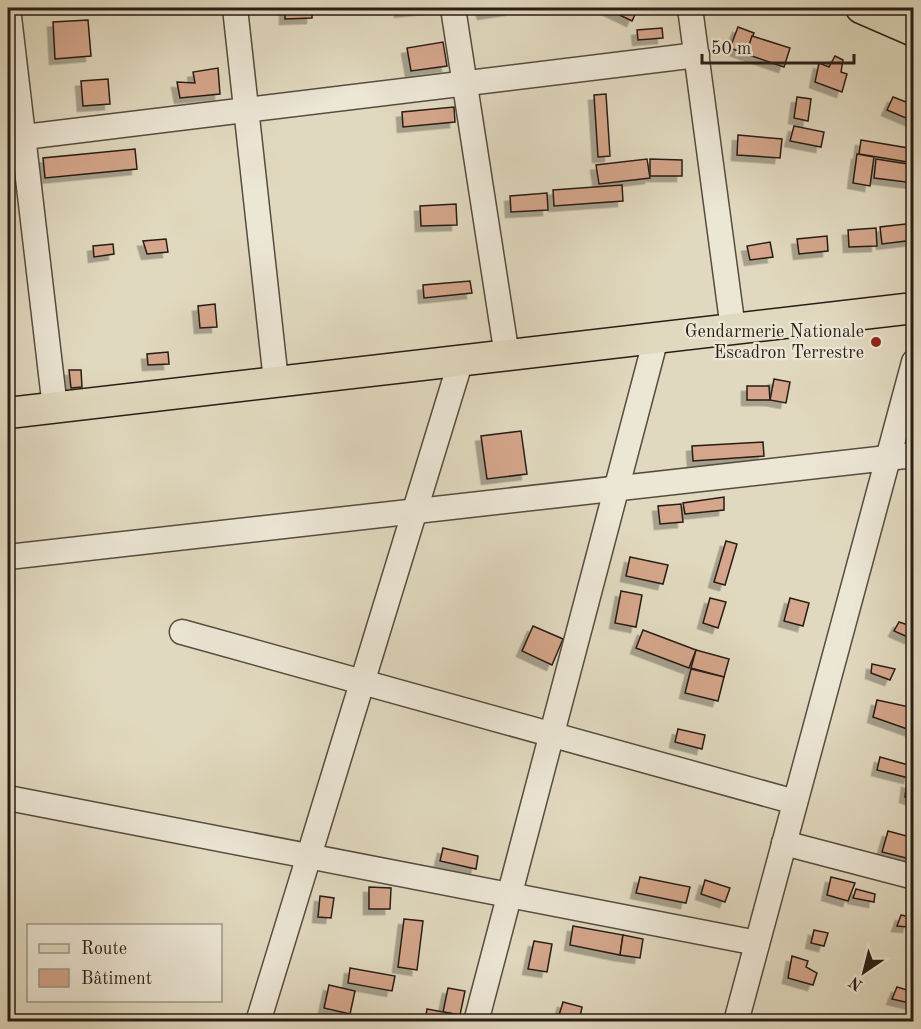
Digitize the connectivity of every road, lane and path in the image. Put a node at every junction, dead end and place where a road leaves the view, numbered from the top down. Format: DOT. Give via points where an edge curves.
graph roads {
  1 [pos="8,8"];
  2 [pos="235,8"];
  3 [pos="453,8"];
  4 [pos="690,8"];
  5 [pos="861,8"];
  6 [pos="914,31"];
  7 [pos="697,55"];
  8 [pos="466,83"];
  9 [pos="246,110"];
  10 [pos="15,138"];
  11 [pos="914,308"];
  12 [pos="732,329"];
  13 [pos="656,338"];
  14 [pos="507,356"];
  15 [pos="461,360"];
  16 [pos="914,362"];
  17 [pos="276,381"];
  18 [pos="55,408"];
  19 [pos="8,413"];
  20 [pos="914,455"];
  21 [pos="888,458"];
  22 [pos="618,488"];
  23 [pos="416,511"];
  24 [pos="8,557"];
  25 [pos="183,632"];
  26 [pos="363,682"];
  27 [pos="552,735"];
  28 [pos="8,798"];
  29 [pos="795,802"];
  30 [pos="784,843"];
  31 [pos="310,856"];
  32 [pos="914,877"];
  33 [pos="510,895"];
  34 [pos="757,943"];
  35 [pos="258,1022"];
  36 [pos="476,1022"];
  37 [pos="735,1022"];
  1 -- 10 [label="street"];
  2 -- 9 [label="street"];
  3 -- 8 [label="street"];
  4 -- 7 [label="street"];
  5 -- 6 [label="main road"];
  7 -- 8 [label="street"];
  7 -- 12 [label="street"];
  8 -- 9 [label="street"];
  8 -- 14 [label="street"];
  9 -- 10 [label="street"];
  9 -- 17 [label="street"];
  10 -- 18 [label="street"];
  11 -- 12 [label="main road"];
  12 -- 13 [label="main road"];
  13 -- 14 [label="main road"];
  13 -- 22 [label="street"];
  14 -- 15 [label="main road"];
  15 -- 17 [label="main road"];
  15 -- 23 [label="street"];
  16 -- 21 [label="street"];
  17 -- 18 [label="main road"];
  18 -- 19 [label="main road"];
  20 -- 21 [label="street"];
  21 -- 22 [label="street"];
  21 -- 29 [label="street"];
  22 -- 23 [label="street"];
  22 -- 27 [label="street"];
  23 -- 24 [label="street"];
  23 -- 26 [label="street"];
  25 -- 26 [label="street"];
  26 -- 27 [label="street"];
  26 -- 31 [label="street"];
  27 -- 29 [label="street"];
  27 -- 33 [label="street"];
  28 -- 31 [label="street"];
  29 -- 30 [label="street"];
  30 -- 32 [label="street"];
  30 -- 34 [label="street"];
  31 -- 33 [label="street"];
  31 -- 35 [label="street"];
  33 -- 34 [label="street"];
  33 -- 36 [label="street"];
  34 -- 37 [label="street"];
}
